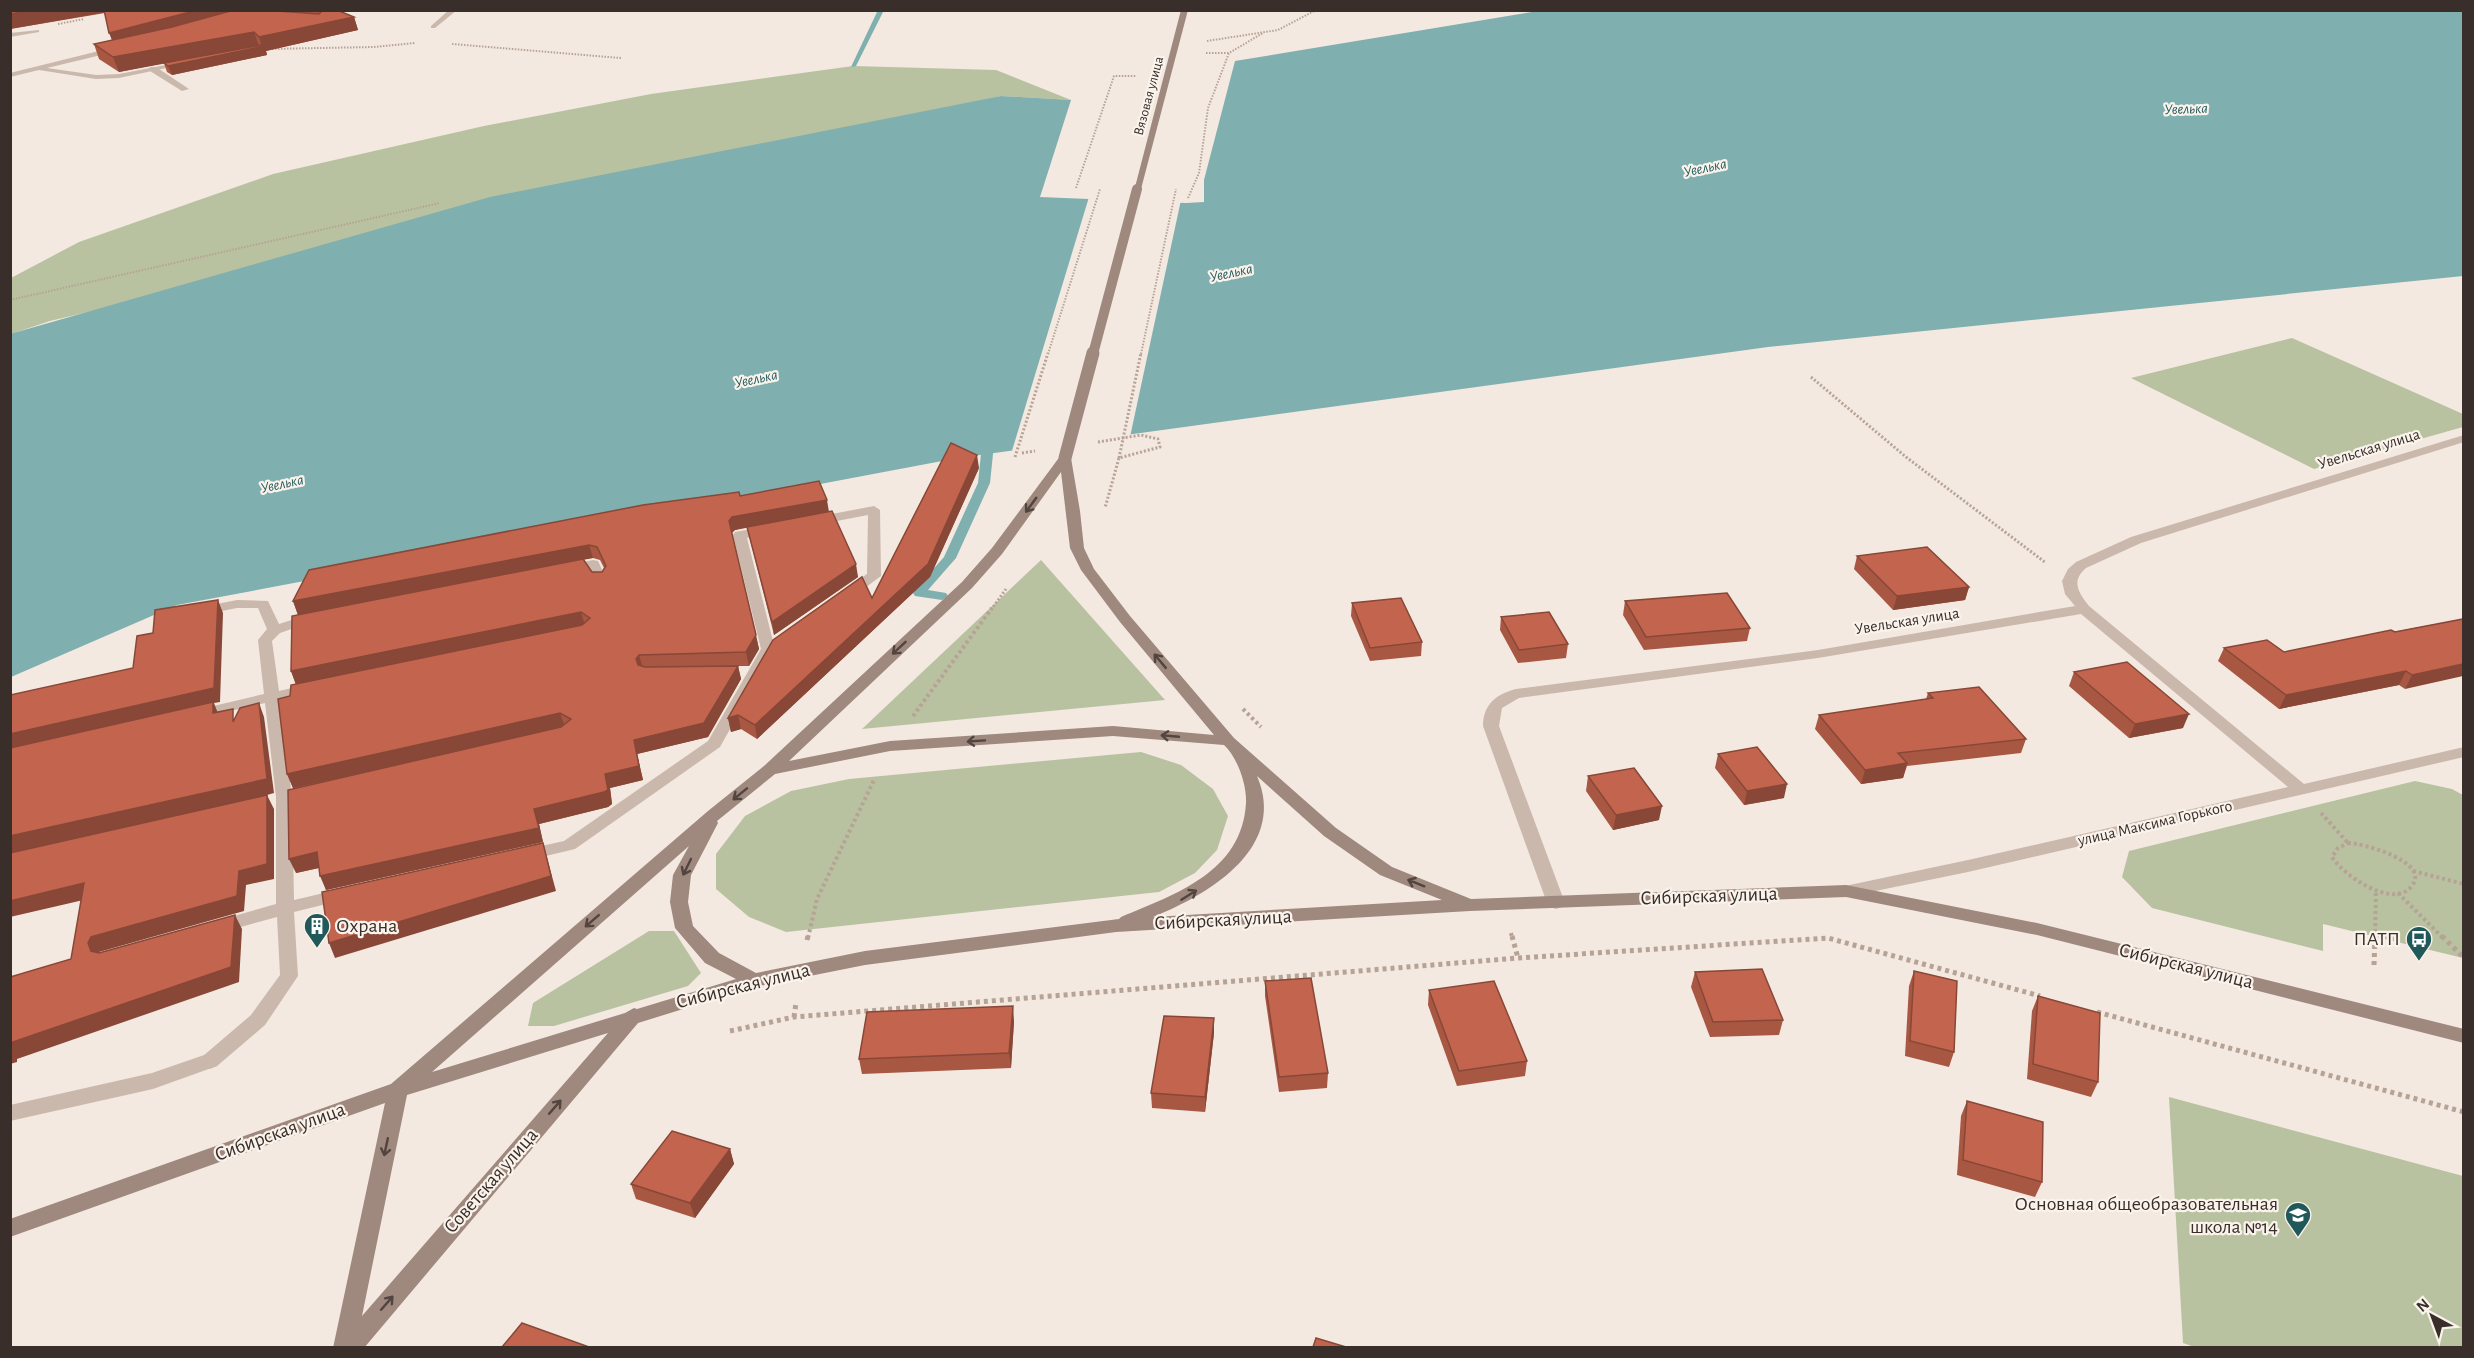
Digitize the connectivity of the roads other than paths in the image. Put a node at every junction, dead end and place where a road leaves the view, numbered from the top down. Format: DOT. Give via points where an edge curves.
graph roads {
  1 [pos="454,10"];
  2 [pos="1185,10"];
  3 [pos="433,27"];
  4 [pos="37,31"];
  5 [pos="10,35"];
  6 [pos="124,48"];
  7 [pos="195,61"];
  8 [pos="34,68"];
  9 [pos="153,69"];
  10 [pos="10,75"];
  11 [pos="185,89"];
  12 [pos="2463,438"];
  13 [pos="1065,458"];
  14 [pos="807,522"];
  15 [pos="785,527"];
  16 [pos="559,571"];
  17 [pos="600,580"];
  18 [pos="835,602"];
  19 [pos="2084,609"];
  20 [pos="184,615"];
  21 [pos="327,615"];
  22 [pos="275,630"];
  23 [pos="319,687"];
  24 [pos="273,697"];
  25 [pos="182,718"];
  26 [pos="1234,747"];
  27 [pos="2463,752"];
  28 [pos="770,770"];
  29 [pos="2301,790"];
  30 [pos="714,815"];
  31 [pos="512,857"];
  32 [pos="1846,891"];
  33 [pos="353,892"];
  34 [pos="1556,903"];
  35 [pos="1470,905"];
  36 [pos="285,908"];
  37 [pos="1116,926"];
  38 [pos="207,930"];
  39 [pos="754,980"];
  40 [pos="634,1016"];
  41 [pos="2463,1035"];
  42 [pos="398,1090"];
  43 [pos="10,1113"];
  44 [pos="10,1228"];
  45 [pos="344,1347"];
  46 [pos="350,1347"];
  1 -- 3 [label="street"];
  2 -- 13 [label="street, Вязовая улица, bridge"];
  4 -- 5 [label="street"];
  6 -- 8 [label="street"];
  7 -- 9 [label="street"];
  8 -- 9 [label="street" via="96,77"];
  8 -- 10 [label="street"];
  9 -- 11 [label="street"];
  12 -- 19 [label="street, Увельская улица" via="2136,540 2073,572 2069,581 2072,594"];
  26 -- 13 [label="street, one-way" via="1088,570 1077,548"];
  13 -- 28 [label="street, one-way" via="967,585"];
  14 -- 18 [label="street" via="874,510 874,576"];
  15 -- 31 [label="street" via="740,535 772,645 748,673 714,744 569,845"];
  16 -- 17 [label="street" via="593,564"];
  19 -- 29 [label="street"];
  19 -- 34 [label="street, Увельская улица" via="1818,654 1503,698 1494,705 1491,726"];
  20 -- 22 [label="street" via="237,604 263,604"];
  21 -- 22 [label="street"];
  22 -- 24 [label="street" via="265,640"];
  23 -- 24 [label="street"];
  24 -- 25 [label="street"];
  24 -- 36 [label="street" via="284,798"];
  26 -- 28 [label="street, one-way" via="1113,731 890,746"];
  35 -- 26 [label="street, one-way" via="1386,871 1330,832"];
  37 -- 26 [label="street, one-way" via="1183,899 1218,876 1243,850 1254,826 1255,793"];
  27 -- 29 [label="street, улица Максима Горького"];
  28 -- 30 [label="street, one-way"];
  29 -- 32 [label="street, улица Максима Горького"];
  30 -- 39 [label="street, one-way" via="682,875 679,902 684,928 712,958"];
  30 -- 42 [label="street, one-way"];
  32 -- 34 [label="street, Сибирская улица"];
  32 -- 41 [label="street, Сибирская улица" via="2037,929"];
  33 -- 36 [label="street"];
  34 -- 35 [label="street, Сибирская улица"];
  35 -- 37 [label="street, Сибирская улица"];
  36 -- 38 [label="street"];
  36 -- 43 [label="street" via="289,976 258,1020 210,1061 153,1081"];
  37 -- 39 [label="street, Сибирская улица" via="865,958"];
  39 -- 40 [label="street, Сибирская улица"];
  40 -- 42 [label="street, Сибирская улица"];
  46 -- 40 [label="street, Советская улица, one-way"];
  42 -- 44 [label="street, Сибирская улица"];
  42 -- 45 [label="street, one-way"];
}
